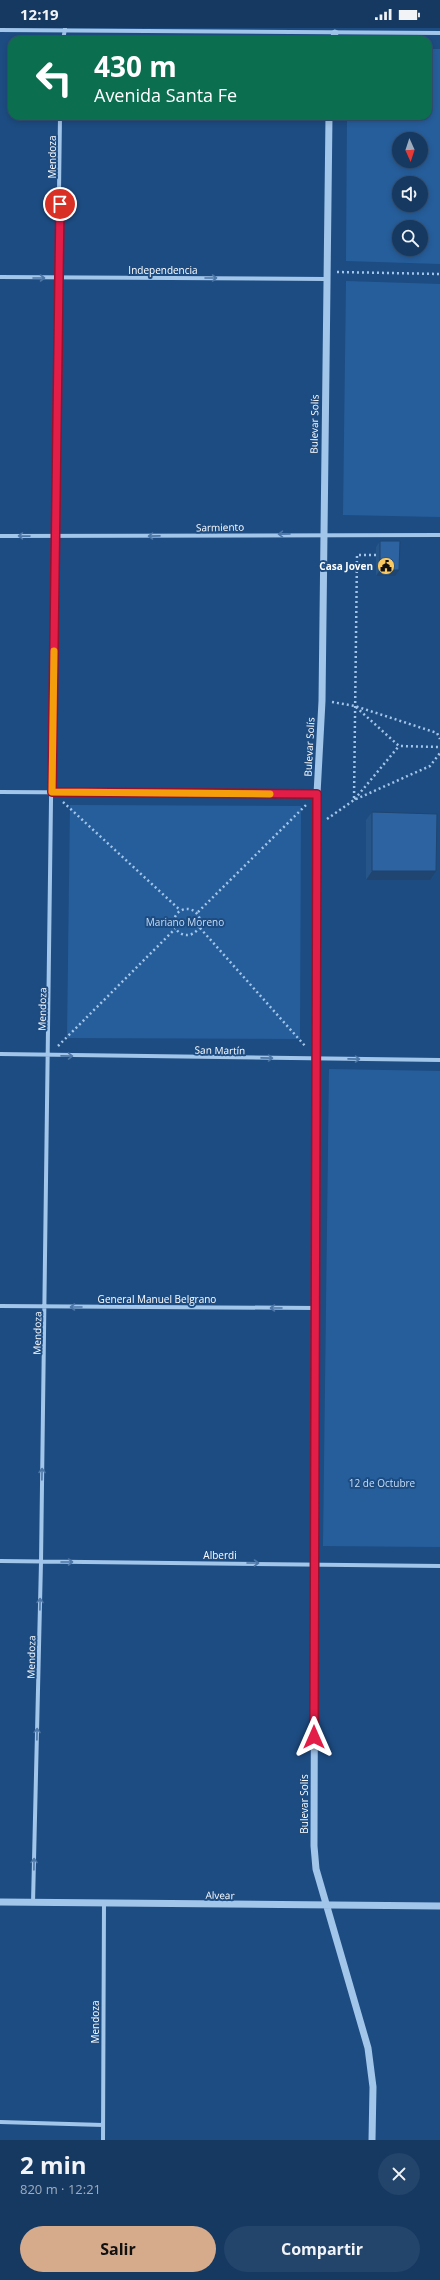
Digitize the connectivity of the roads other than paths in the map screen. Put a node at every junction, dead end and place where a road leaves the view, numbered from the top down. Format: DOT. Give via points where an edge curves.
graph roads {
  1 [pos="65,29"];
  2 [pos="0,30"];
  3 [pos="440,33"];
  4 [pos="335,34"];
  5 [pos="60,120"];
  6 [pos="329,120"];
  7 [pos="326,276"];
  8 [pos="0,277"];
  9 [pos="60,278"];
  10 [pos="323,534"];
  11 [pos="440,534"];
  12 [pos="0,536"];
  13 [pos="56,537"];
  14 [pos="0,792"];
  15 [pos="52,792"];
  16 [pos="317,794"];
  17 [pos="0,1054"];
  18 [pos="49,1056"];
  19 [pos="316,1059"];
  20 [pos="440,1060"];
  21 [pos="0,1306"];
  22 [pos="45,1307"];
  23 [pos="315,1308"];
  24 [pos="0,1561"];
  25 [pos="41,1562"];
  26 [pos="314,1564"];
  27 [pos="440,1566"];
  28 [pos="0,1902"];
  29 [pos="33,1903"];
  30 [pos="104,1903"];
  31 [pos="328,1906"];
  32 [pos="440,1906"];
  33 [pos="0,2122"];
  34 [pos="103,2124"];
  35 [pos="102,2140"];
  36 [pos="372,2140"];
  1 -- 2 [label="street"];
  1 -- 4 [label="street"];
  3 -- 4 [label="street"];
  5 -- 9 [label="street, Mendoza"];
  6 -- 7 [label="street, Bulevar Solís"];
  9 -- 7 [label="street, Independencia, one-way"];
  7 -- 10 [label="street, Bulevar Solís"];
  8 -- 9 [label="street, Independencia, one-way"];
  9 -- 13 [label="street, Mendoza"];
  10 -- 11 [label="street, Sarmiento"];
  10 -- 13 [label="street, Sarmiento, one-way"];
  10 -- 16 [label="street, Bulevar Solís" via="322,701"];
  13 -- 12 [label="street, Sarmiento, one-way"];
  13 -- 15 [label="street, Mendoza"];
  14 -- 15 [label="street"];
  15 -- 16 [label="street"];
  15 -- 18 [label="street, Mendoza"];
  16 -- 19 [label="street, Bulevar Solís"];
  17 -- 18 [label="street, San Martín"];
  18 -- 19 [label="street, San Martín, one-way"];
  18 -- 22 [label="street, Mendoza"];
  19 -- 20 [label="street, San Martín, one-way"];
  19 -- 23 [label="street, Bulevar Solís"];
  21 -- 22 [label="street, General Manuel Belgrano"];
  23 -- 22 [label="street, General Manuel Belgrano, one-way"];
  25 -- 22 [label="street, Mendoza, one-way"];
  23 -- 26 [label="street, Bulevar Solís"];
  24 -- 25 [label="street, Alberdi"];
  25 -- 26 [label="street, Alberdi, one-way"];
  29 -- 25 [label="street, Mendoza, one-way"];
  26 -- 27 [label="street, Alberdi"];
  26 -- 31 [label="street, Bulevar Solís" via="314,1846 316,1869"];
  28 -- 29 [label="street, Alvear"];
  29 -- 30 [label="street, Alvear"];
  30 -- 31 [label="street, Alvear"];
  30 -- 34 [label="street, Mendoza"];
  31 -- 32 [label="street, Alvear"];
  31 -- 36 [label="street, Bulevar Solís" via="368,2048 373,2087"];
  33 -- 34 [label="street"];
  34 -- 35 [label="street, Mendoza"];
}
